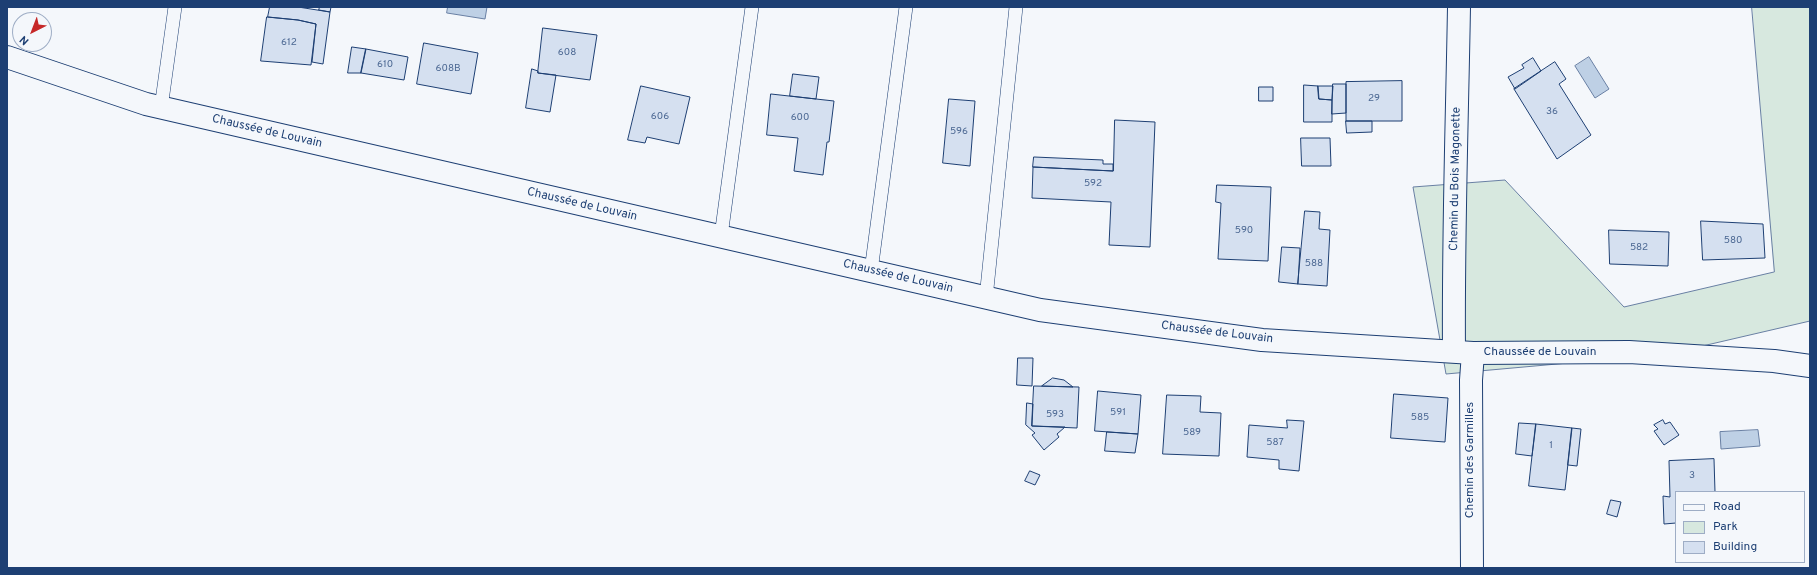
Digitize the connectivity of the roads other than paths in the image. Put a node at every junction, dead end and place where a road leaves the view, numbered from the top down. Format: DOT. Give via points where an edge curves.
graph roads {
  1 [pos="175,7"];
  2 [pos="752,7"];
  3 [pos="906,7"];
  4 [pos="1016,7"];
  5 [pos="1459,7"];
  6 [pos="7,57"];
  7 [pos="162,108"];
  8 [pos="721,236"];
  9 [pos="871,271"];
  10 [pos="986,298"];
  11 [pos="1464,352"];
  12 [pos="1810,366"];
  13 [pos="1472,568"];
  1 -- 7 [label="lane"];
  2 -- 8 [label="lane"];
  3 -- 9 [label="lane"];
  4 -- 10 [label="lane"];
  5 -- 11 [label="main road, Chemin du Bois Magonette" via="1457,183 1453,264"];
  6 -- 7 [label="main road, Chaussée de Louvain"];
  7 -- 8 [label="main road, Chaussée de Louvain"];
  8 -- 9 [label="main road, Chaussée de Louvain"];
  9 -- 10 [label="main road, Chaussée de Louvain"];
  10 -- 11 [label="main road, Chaussée de Louvain" via="1040,310 1262,340"];
  11 -- 12 [label="main road, Chaussée de Louvain" via="1629,352 1774,361"];
  11 -- 13 [label="main road, Chemin des Garmilles" via="1471,380"];
}
